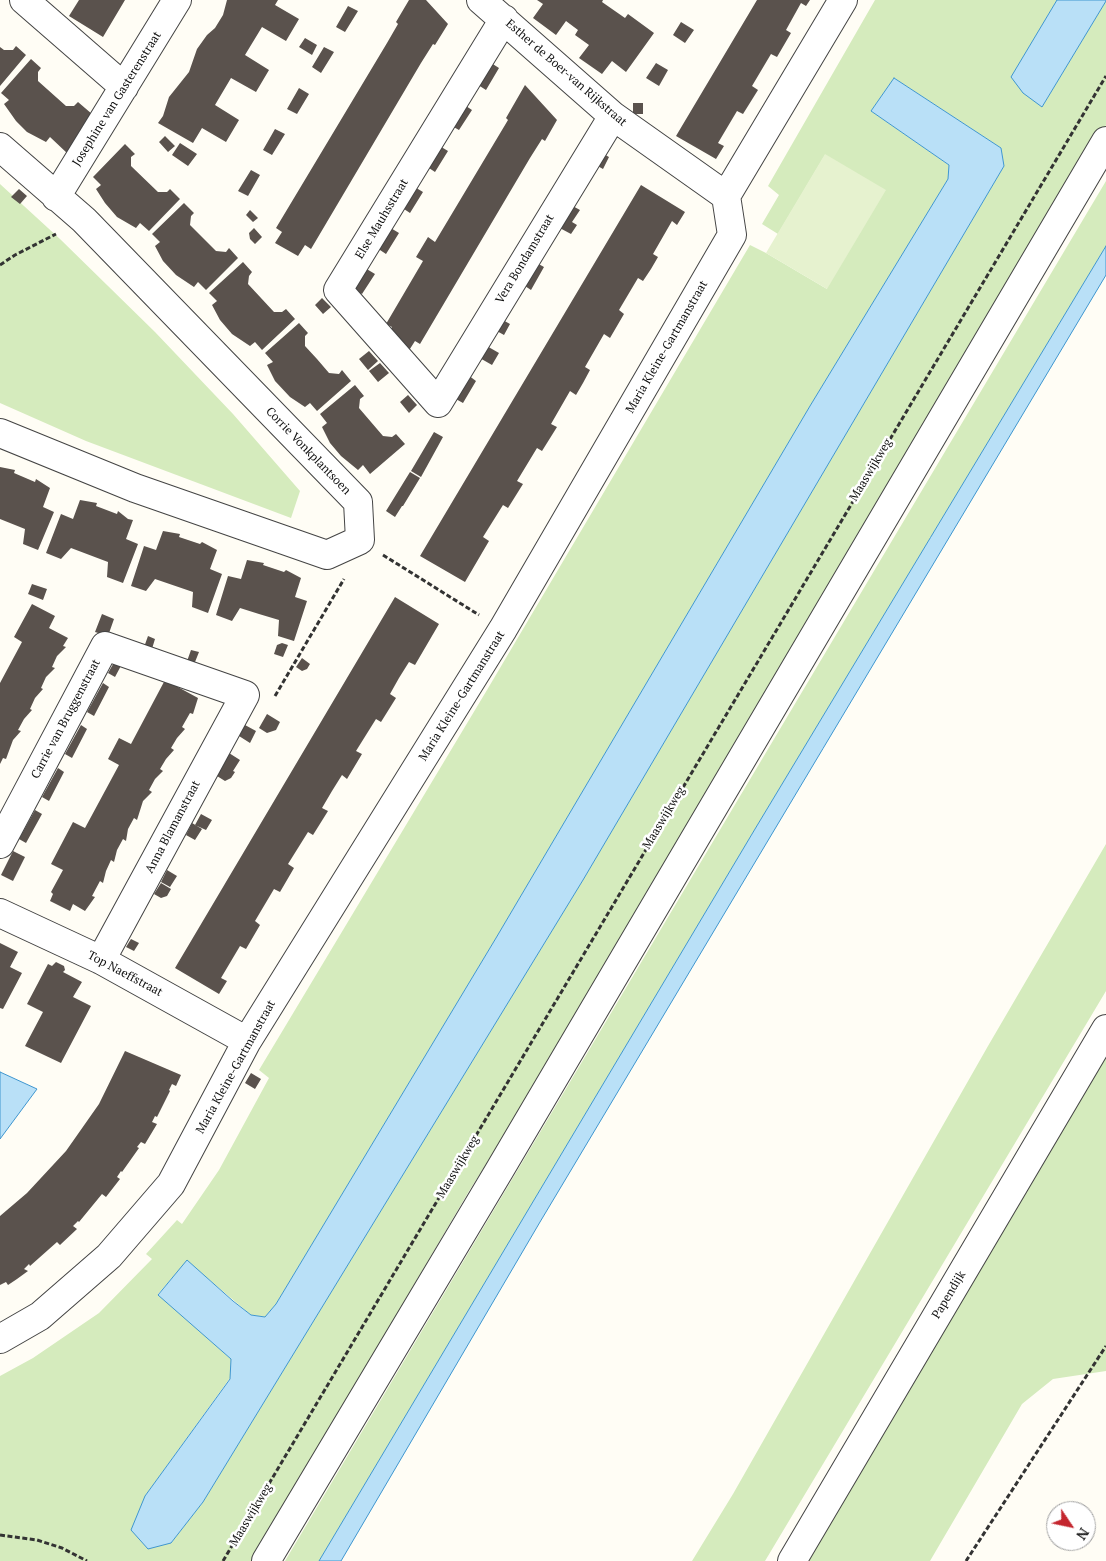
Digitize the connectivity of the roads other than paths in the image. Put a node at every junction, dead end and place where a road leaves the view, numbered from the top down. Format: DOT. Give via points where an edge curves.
graph roads {
  1 [pos="24,0"];
  2 [pos="177,0"];
  3 [pos="481,0"];
  4 [pos="843,0"];
  5 [pos="504,19"];
  6 [pos="124,87"];
  7 [pos="612,116"];
  8 [pos="1106,141"];
  9 [pos="0,146"];
  10 [pos="726,196"];
  11 [pos="56,197"];
  12 [pos="438,403"];
  13 [pos="0,433"];
  14 [pos="245,695"];
  15 [pos="0,844"];
  16 [pos="0,914"];
  17 [pos="101,960"];
  18 [pos="1106,1029"];
  19 [pos="247,1041"];
  20 [pos="0,1339"];
  21 [pos="266,1561"];
  22 [pos="792,1561"];
  1 -- 6 [label="street"];
  2 -- 6 [label="street, Josephine van Gasterenstraat"];
  3 -- 5 [label="street, Esther de Boer-van Rijkstraat"];
  4 -- 10 [label="street"];
  5 -- 7 [label="street, Esther de Boer-van Rijkstraat"];
  5 -- 12 [label="street, Else Mauhsstraat" via="338,290"];
  6 -- 11 [label="street, Josephine van Gasterenstraat"];
  7 -- 10 [label="street, Esther de Boer-van Rijkstraat"];
  7 -- 12 [label="street, Vera Bondamstraat"];
  8 -- 21 [label="street"];
  9 -- 11 [label="street, Corrie Vonkplantsoen"];
  10 -- 19 [label="street, Maria Kleine-Gartmanstraat" via="732,235 503,629"];
  11 -- 13 [label="street, Corrie Vonkplantsoen" via="84,220 358,502 360,540 327,555 135,488"];
  14 -- 15 [label="street, Carrie van Bruggenstraat" via="105,646"];
  14 -- 17 [label="street, Anna Blamanstraat"];
  16 -- 17 [label="street, Top Naeffstraat"];
  17 -- 19 [label="street, Top Naeffstraat"];
  18 -- 22 [label="street, Papendijk"];
  19 -- 20 [label="street, Maria Kleine-Gartmanstraat" via="172,1184 110,1256 40,1316"];
}
